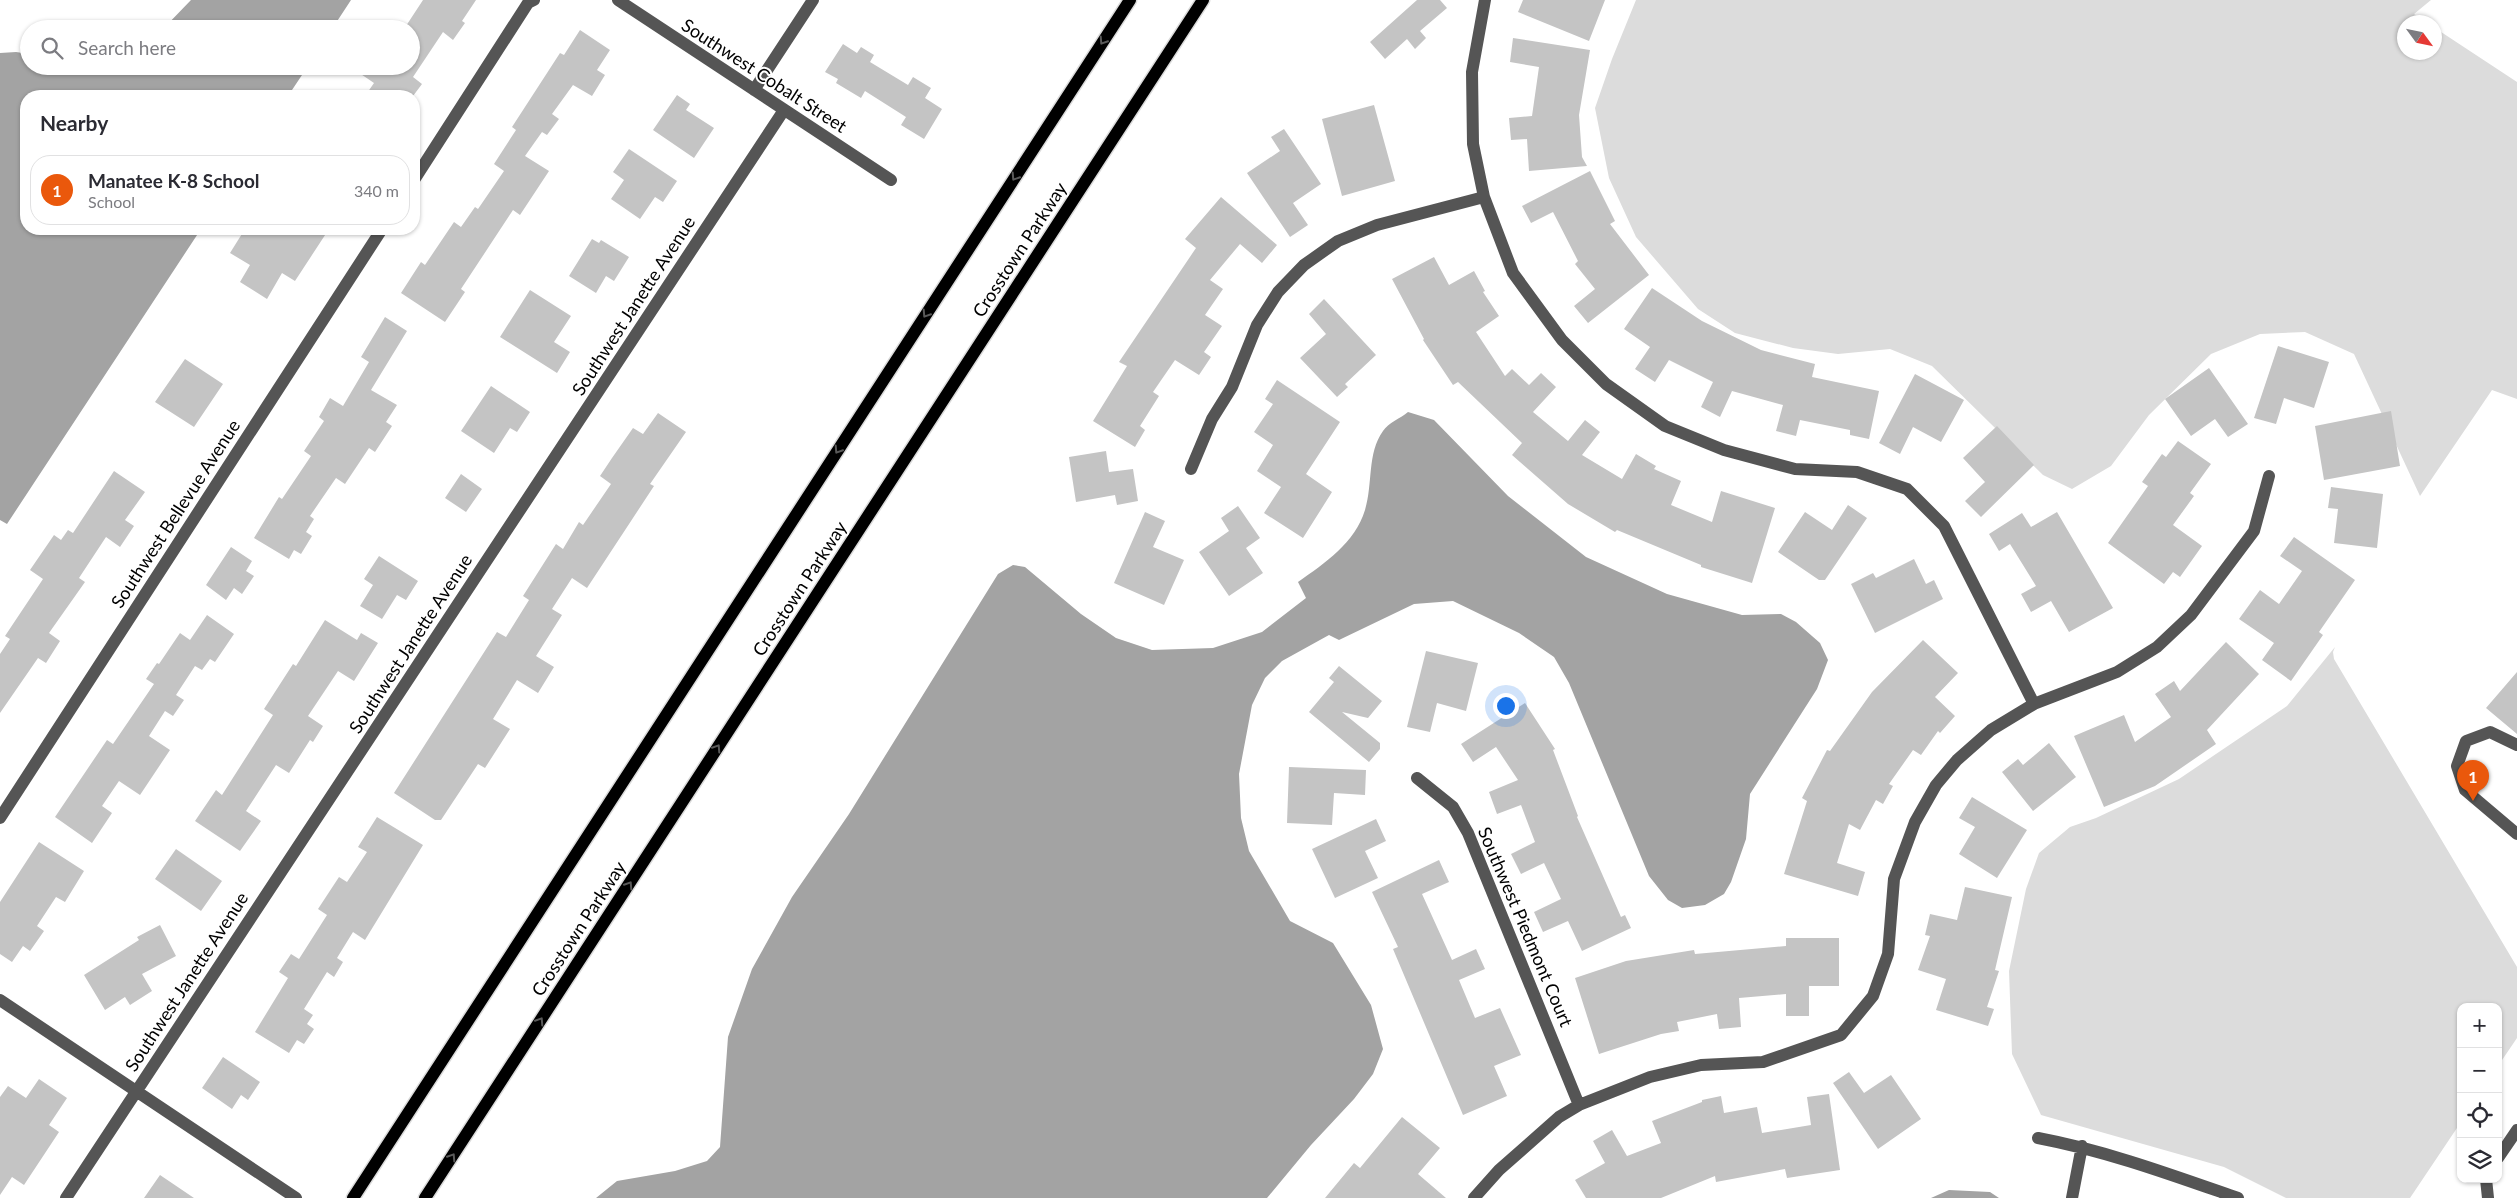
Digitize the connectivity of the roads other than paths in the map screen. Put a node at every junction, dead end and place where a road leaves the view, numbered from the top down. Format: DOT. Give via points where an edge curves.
graph roads {
  1 [pos="534,0"];
  2 [pos="618,0"];
  3 [pos="813,0"];
  4 [pos="1130,0"];
  5 [pos="1203,0"];
  6 [pos="1485,0"];
  7 [pos="754,90"];
  8 [pos="784,110"];
  9 [pos="420,171"];
  10 [pos="891,180"];
  11 [pos="1484,197"];
  12 [pos="378,235"];
  13 [pos="1191,469"];
  14 [pos="2269,476"];
  15 [pos="2034,704"];
  16 [pos="2517,745"];
  17 [pos="1417,778"];
  18 [pos="0,818"];
  19 [pos="2517,834"];
  20 [pos="0,1000"];
  21 [pos="136,1092"];
  22 [pos="1579,1104"];
  23 [pos="2517,1130"];
  24 [pos="2038,1138"];
  25 [pos="2082,1146"];
  26 [pos="2502,1152"];
  27 [pos="2486,1183"];
  28 [pos="66,1198"];
  29 [pos="296,1198"];
  30 [pos="353,1198"];
  31 [pos="425,1198"];
  32 [pos="1474,1198"];
  33 [pos="2072,1198"];
  34 [pos="2238,1198"];
  35 [pos="2488,1198"];
  1 -- 9 [label="street" via="528,3"];
  2 -- 7 [label="street, Southwest Cobalt Street"];
  3 -- 7 [label="street"];
  4 -- 30 [label="main road, one-way"];
  31 -- 5 [label="main road, Crosstown Parkway, one-way"];
  6 -- 11 [label="street" via="1472,72 1473,144"];
  7 -- 8 [label="street, Southwest Cobalt Street"];
  8 -- 10 [label="street, Southwest Cobalt Street"];
  8 -- 21 [label="street, Southwest Janette Avenue"];
  11 -- 13 [label="street" via="1377,225 1338,241 1304,265 1278,292 1257,325 1232,387 1212,419"];
  11 -- 15 [label="street" via="1513,273 1562,340 1606,384 1665,426 1724,450 1795,469 1857,472 1907,489 1944,526"];
  12 -- 18 [label="street, Southwest Bellevue Avenue"];
  14 -- 15 [label="street" via="2254,531 2191,615 2157,647 2117,672"];
  15 -- 22 [label="street" via="1991,730 1936,785 1915,822 1894,879 1888,954 1873,996 1841,1035 1763,1062 1701,1065 1650,1077"];
  16 -- 19 [label="street" via="2490,732 2466,742 2457,766 2465,790"];
  17 -- 22 [label="street, Southwest Piedmont Court" via="1453,808 1468,833"];
  20 -- 21 [label="street"];
  21 -- 28 [label="street, Southwest Janette Avenue"];
  21 -- 29 [label="street"];
  22 -- 32 [label="street" via="1536,1136"];
  23 -- 26 [label="street"];
  24 -- 25 [label="street"];
  25 -- 33 [label="street"];
  25 -- 34 [label="street"];
  27 -- 35 [label="street"];
}
